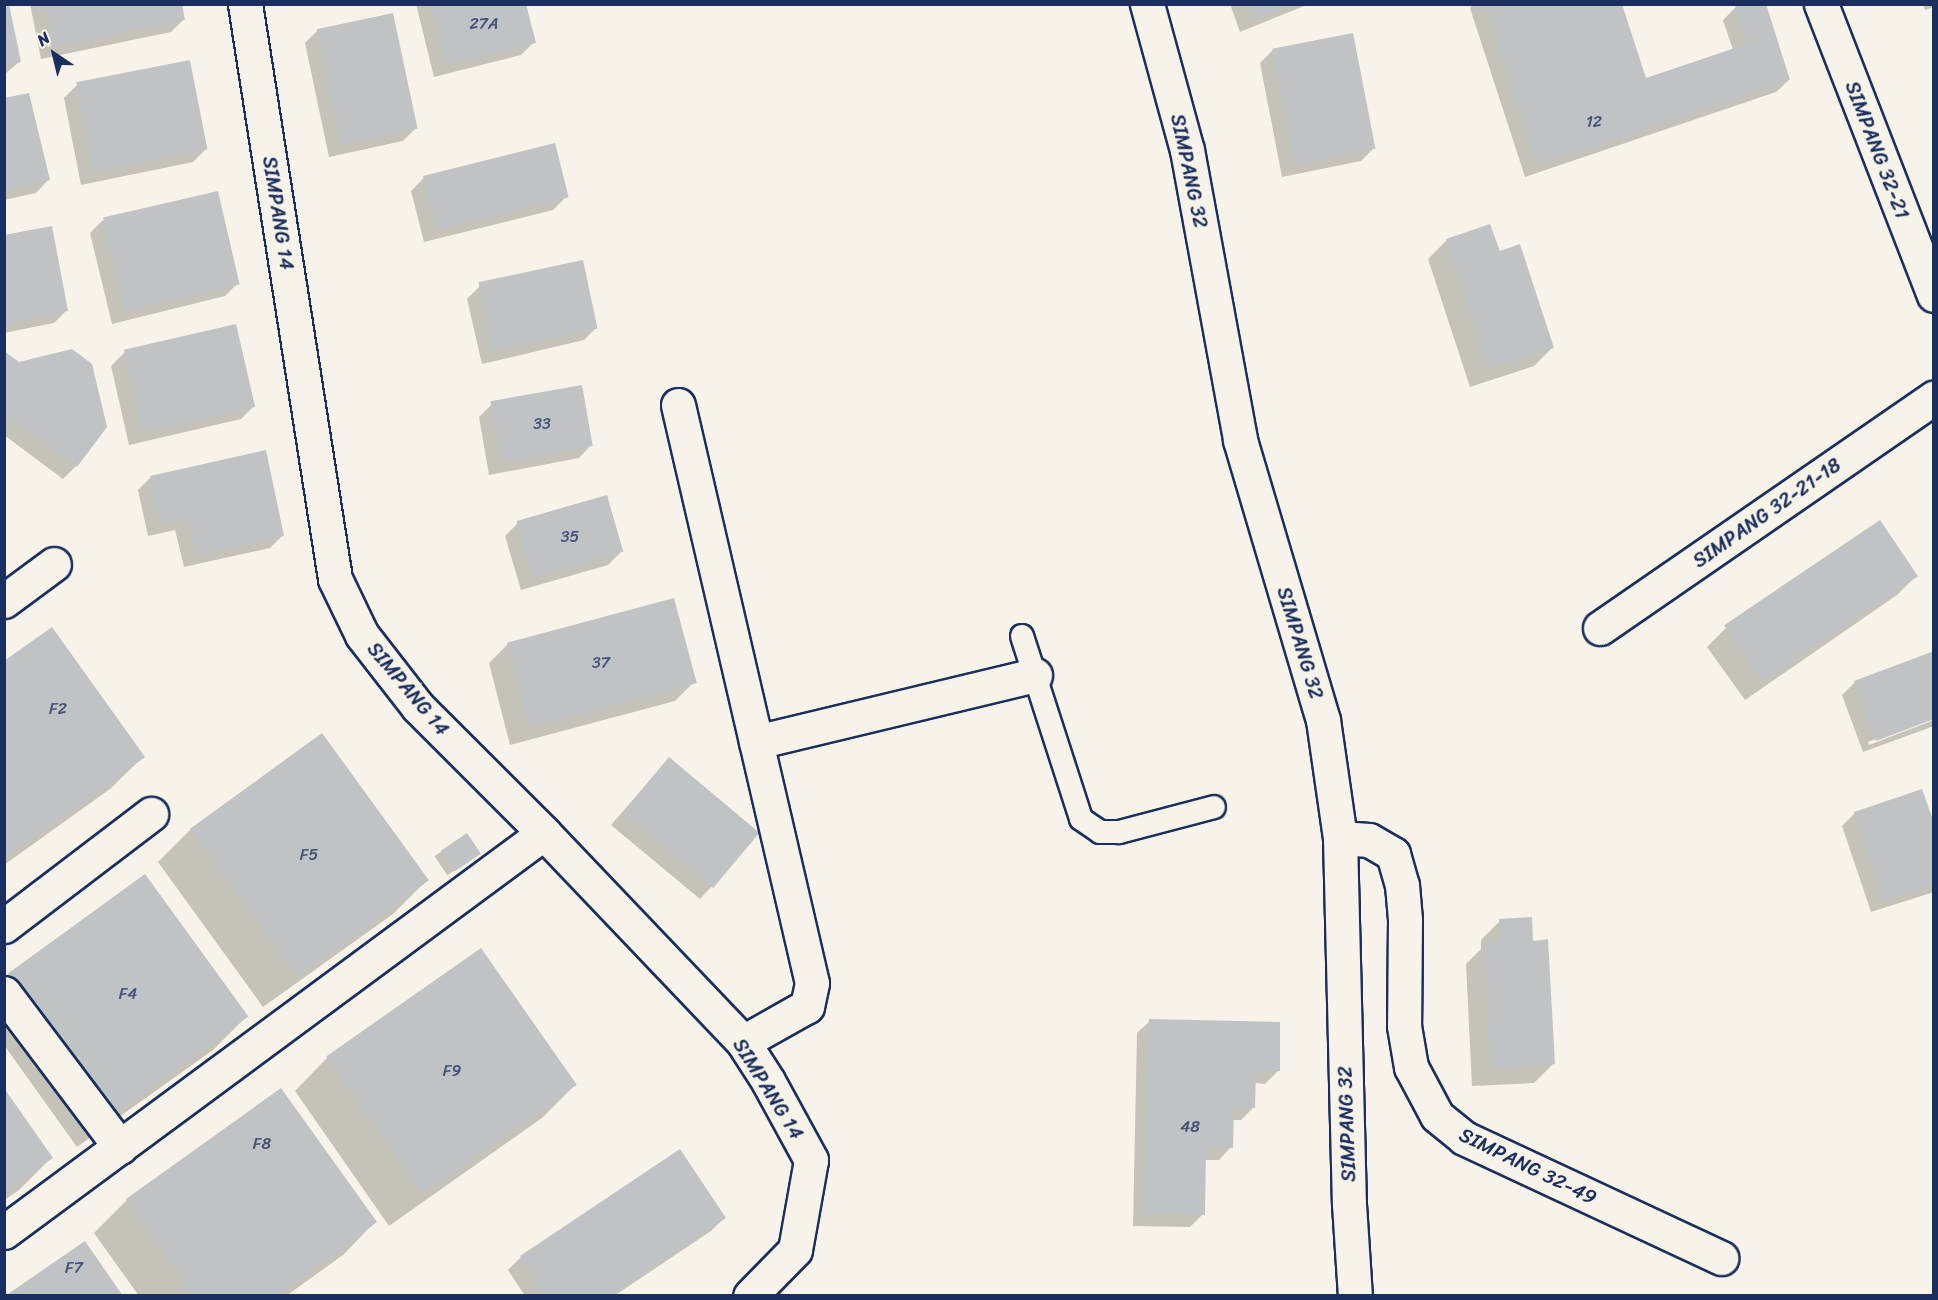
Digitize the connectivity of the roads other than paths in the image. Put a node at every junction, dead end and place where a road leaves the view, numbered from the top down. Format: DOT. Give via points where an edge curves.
graph roads {
  1 [pos="245,4"];
  2 [pos="1147,4"];
  3 [pos="1821,4"];
  4 [pos="1934,295"];
  5 [pos="1934,398"];
  6 [pos="678,405"];
  7 [pos="54,564"];
  8 [pos="4,601"];
  9 [pos="1600,628"];
  10 [pos="1022,636"];
  11 [pos="1035,675"];
  12 [pos="756,742"];
  13 [pos="1214,807"];
  14 [pos="151,814"];
  15 [pos="544,833"];
  16 [pos="1340,838"];
  17 [pos="4,926"];
  18 [pos="4,993"];
  19 [pos="743,1042"];
  20 [pos="120,1147"];
  21 [pos="4,1232"];
  22 [pos="1721,1258"];
  23 [pos="750,1296"];
  24 [pos="1355,1296"];
  1 -- 15 [label="street, SIMPANG 14" via="335,579 362,635 418,707"];
  2 -- 16 [label="street, SIMPANG 32" via="1187,150 1240,440 1323,720"];
  3 -- 4 [label="street, SIMPANG 32-21"];
  5 -- 9 [label="street, SIMPANG 32-21-18"];
  6 -- 12 [label="street"];
  7 -- 8 [label="street"];
  10 -- 11 [label="lane"];
  11 -- 12 [label="street"];
  11 -- 13 [label="lane" via="1081,819 1100,832 1119,832"];
  12 -- 19 [label="street" via="812,983 807,1006"];
  14 -- 17 [label="street"];
  15 -- 19 [label="street, SIMPANG 14"];
  15 -- 20 [label="street"];
  16 -- 22 [label="street, SIMPANG 32-49" via="1369,840 1393,854 1402,885 1405,920 1404,1026 1411,1067 1437,1116 1464,1138"];
  16 -- 24 [label="street, SIMPANG 32"];
  18 -- 20 [label="street"];
  19 -- 23 [label="street, SIMPANG 14" via="811,1160 795,1250"];
  20 -- 21 [label="street"];
}
